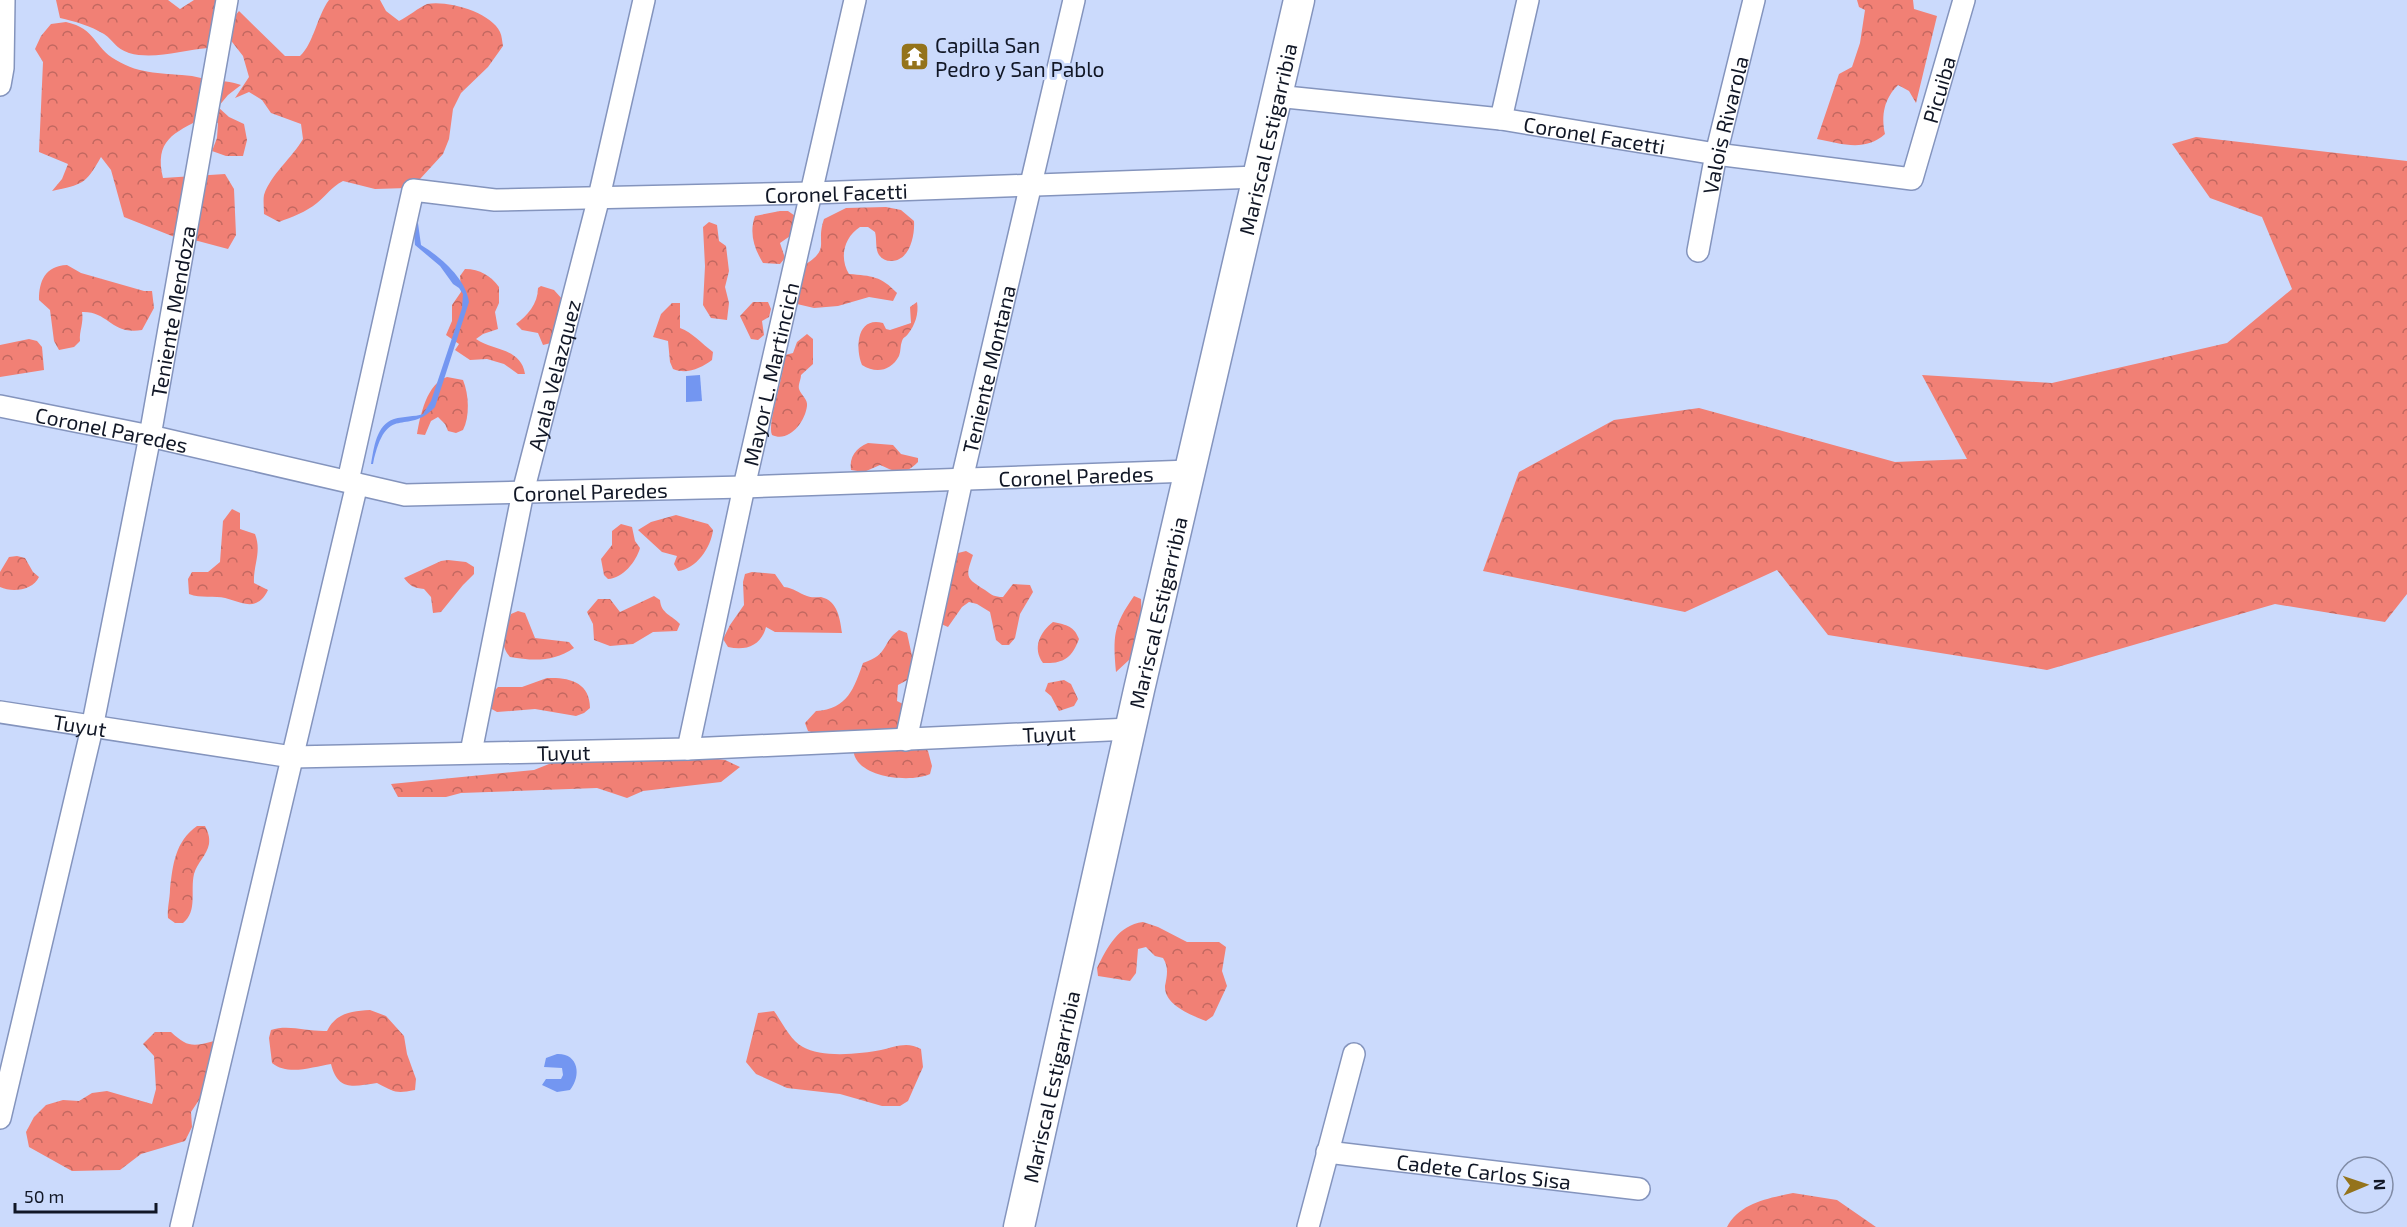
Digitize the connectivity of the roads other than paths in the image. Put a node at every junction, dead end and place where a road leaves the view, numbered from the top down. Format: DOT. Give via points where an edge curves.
graph roads {
  1 [pos="3,0"];
  2 [pos="227,0"];
  3 [pos="644,0"];
  4 [pos="855,0"];
  5 [pos="1074,0"];
  6 [pos="1299,0"];
  7 [pos="1528,0"];
  8 [pos="1754,0"];
  9 [pos="1964,0"];
  10 [pos="1,73"];
  11 [pos="1276,96"];
  12 [pos="1501,119"];
  13 [pos="1716,154"];
  14 [pos="1258,177"];
  15 [pos="1912,179"];
  16 [pos="1029,186"];
  17 [pos="812,193"];
  18 [pos="599,197"];
  19 [pos="1698,250"];
  20 [pos="0,406"];
  21 [pos="150,436"];
  22 [pos="1190,471"];
  23 [pos="962,479"];
  24 [pos="353,483"];
  25 [pos="744,487"];
  26 [pos="523,492"];
  27 [pos="0,712"];
  28 [pos="92,728"];
  29 [pos="1130,729"];
  30 [pos="906,740"];
  31 [pos="688,749"];
  32 [pos="471,752"];
  33 [pos="292,757"];
  34 [pos="1354,1054"];
  35 [pos="0,1118"];
  36 [pos="1327,1152"];
  37 [pos="1640,1189"];
  38 [pos="181,1227"];
  39 [pos="1019,1227"];
  40 [pos="1308,1227"];
  1 -- 10 [label="street"];
  2 -- 21 [label="street, Teniente Mendoza"];
  3 -- 18 [label="street, Ayala Velazquez"];
  4 -- 17 [label="street, Mayor L. Martincich"];
  5 -- 16 [label="street, Teniente Montana"];
  6 -- 11 [label="street, Mariscal Estigarribia"];
  7 -- 12 [label="street"];
  8 -- 13 [label="street, Valois Rivarola"];
  9 -- 15 [label="street, Picuiba"];
  11 -- 12 [label="street, Coronel Facetti"];
  11 -- 14 [label="street, Mariscal Estigarribia"];
  12 -- 13 [label="street, Coronel Facetti"];
  13 -- 15 [label="street, Coronel Facetti"];
  13 -- 19 [label="street, Valois Rivarola"];
  14 -- 16 [label="street, Coronel Facetti"];
  14 -- 22 [label="street, Mariscal Estigarribia"];
  16 -- 17 [label="street, Coronel Facetti"];
  16 -- 23 [label="street, Teniente Montana"];
  17 -- 18 [label="street, Coronel Facetti"];
  17 -- 25 [label="street, Mayor L. Martincich"];
  18 -- 24 [label="street, Coronel Facetti" via="495,200 413,190"];
  18 -- 26 [label="street, Ayala Velazquez"];
  20 -- 21 [label="street, Coronel Paredes"];
  21 -- 24 [label="street, Coronel Paredes"];
  21 -- 28 [label="street, Teniente Mendoza"];
  22 -- 23 [label="street, Coronel Paredes"];
  22 -- 29 [label="street, Mariscal Estigarribia"];
  23 -- 25 [label="street, Coronel Paredes"];
  23 -- 30 [label="street, Teniente Montana"];
  24 -- 26 [label="street, Coronel Paredes" via="405,495"];
  24 -- 33 [label="street"];
  25 -- 26 [label="street, Coronel Paredes"];
  25 -- 31 [label="street, Mayor L. Martincich"];
  26 -- 32 [label="street, Ayala Velazquez"];
  27 -- 28 [label="street, Tuyut"];
  28 -- 33 [label="street, Tuyut"];
  28 -- 35 [label="street, Teniente Mendoza"];
  29 -- 30 [label="street, Tuyut"];
  29 -- 39 [label="street, Mariscal Estigarribia"];
  30 -- 31 [label="street, Tuyut"];
  31 -- 32 [label="street, Tuyut"];
  32 -- 33 [label="street, Tuyut"];
  33 -- 38 [label="street"];
  34 -- 36 [label="street"];
  36 -- 37 [label="street, Cadete Carlos Sisa"];
  36 -- 40 [label="street"];
}
